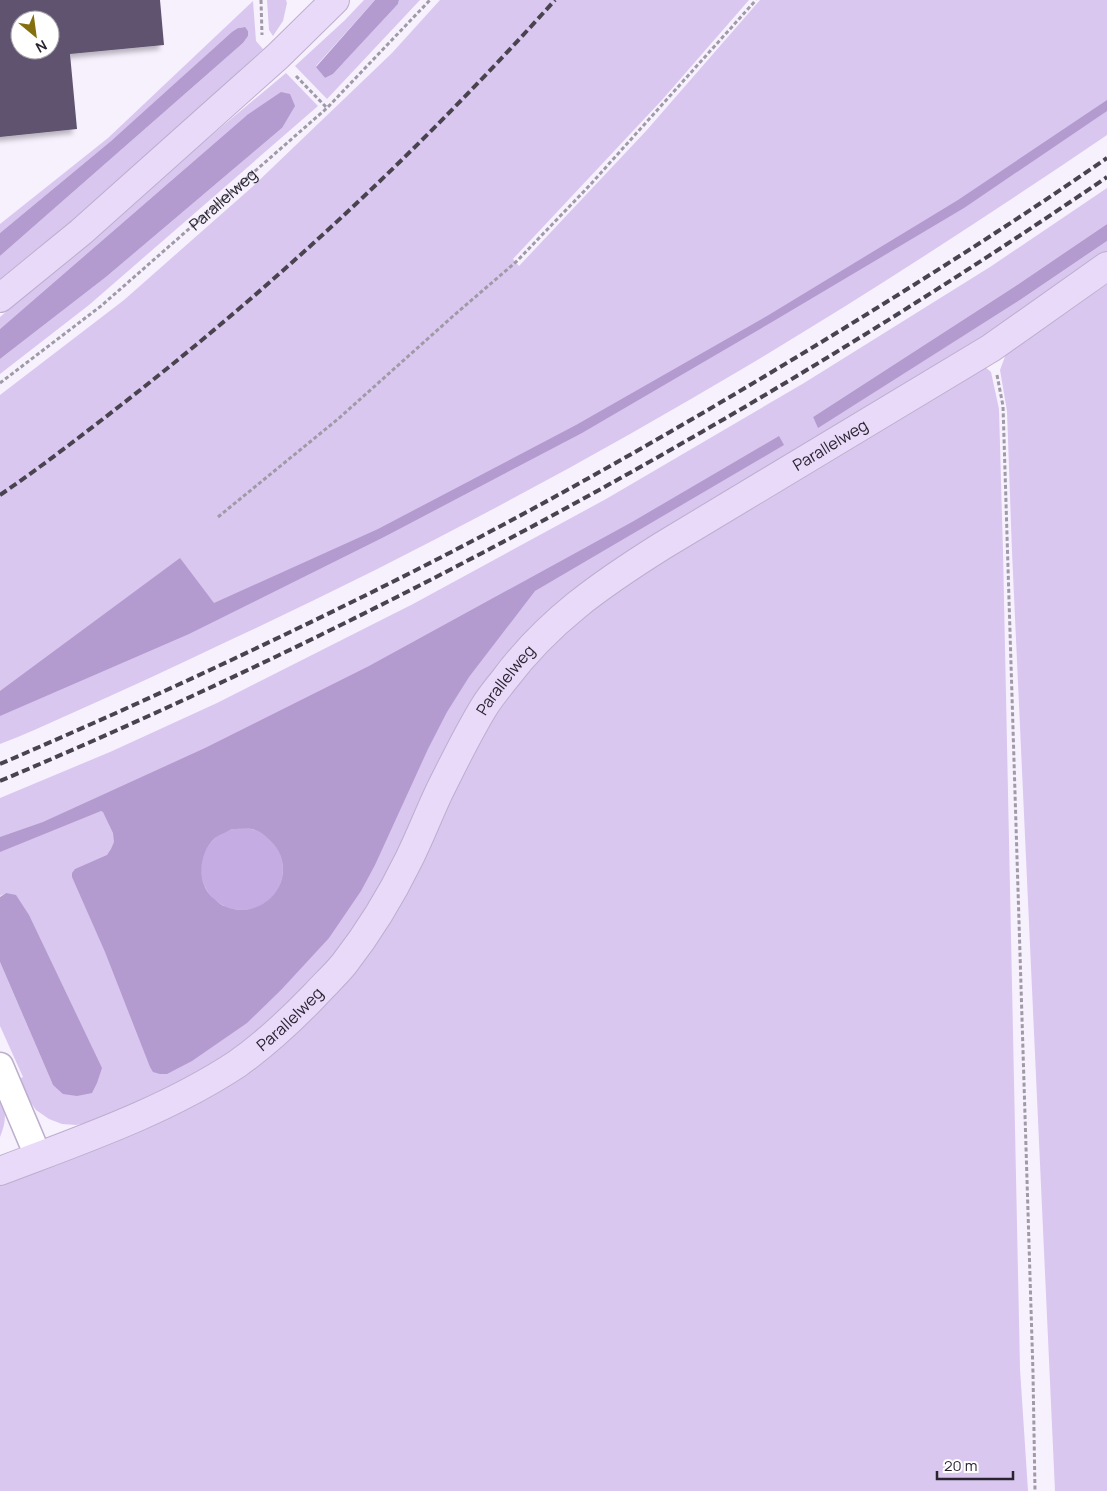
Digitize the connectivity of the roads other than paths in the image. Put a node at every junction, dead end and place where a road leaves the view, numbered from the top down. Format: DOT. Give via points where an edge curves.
graph roads {
  1 [pos="329,2"];
  2 [pos="1107,266"];
  3 [pos="0,298"];
  4 [pos="0,1066"];
  5 [pos="38,1156"];
  6 [pos="0,1171"];
  1 -- 3 [label="street" via="278,56 81,232"];
  2 -- 5 [label="street, Parallelweg" via="991,348 662,546 578,603 544,633 485,705 440,790 409,860 372,924 343,965 304,1006 238,1063 192,1090 144,1114"];
  4 -- 5 [label="street"];
  5 -- 6 [label="street, Parallelweg"];
}
